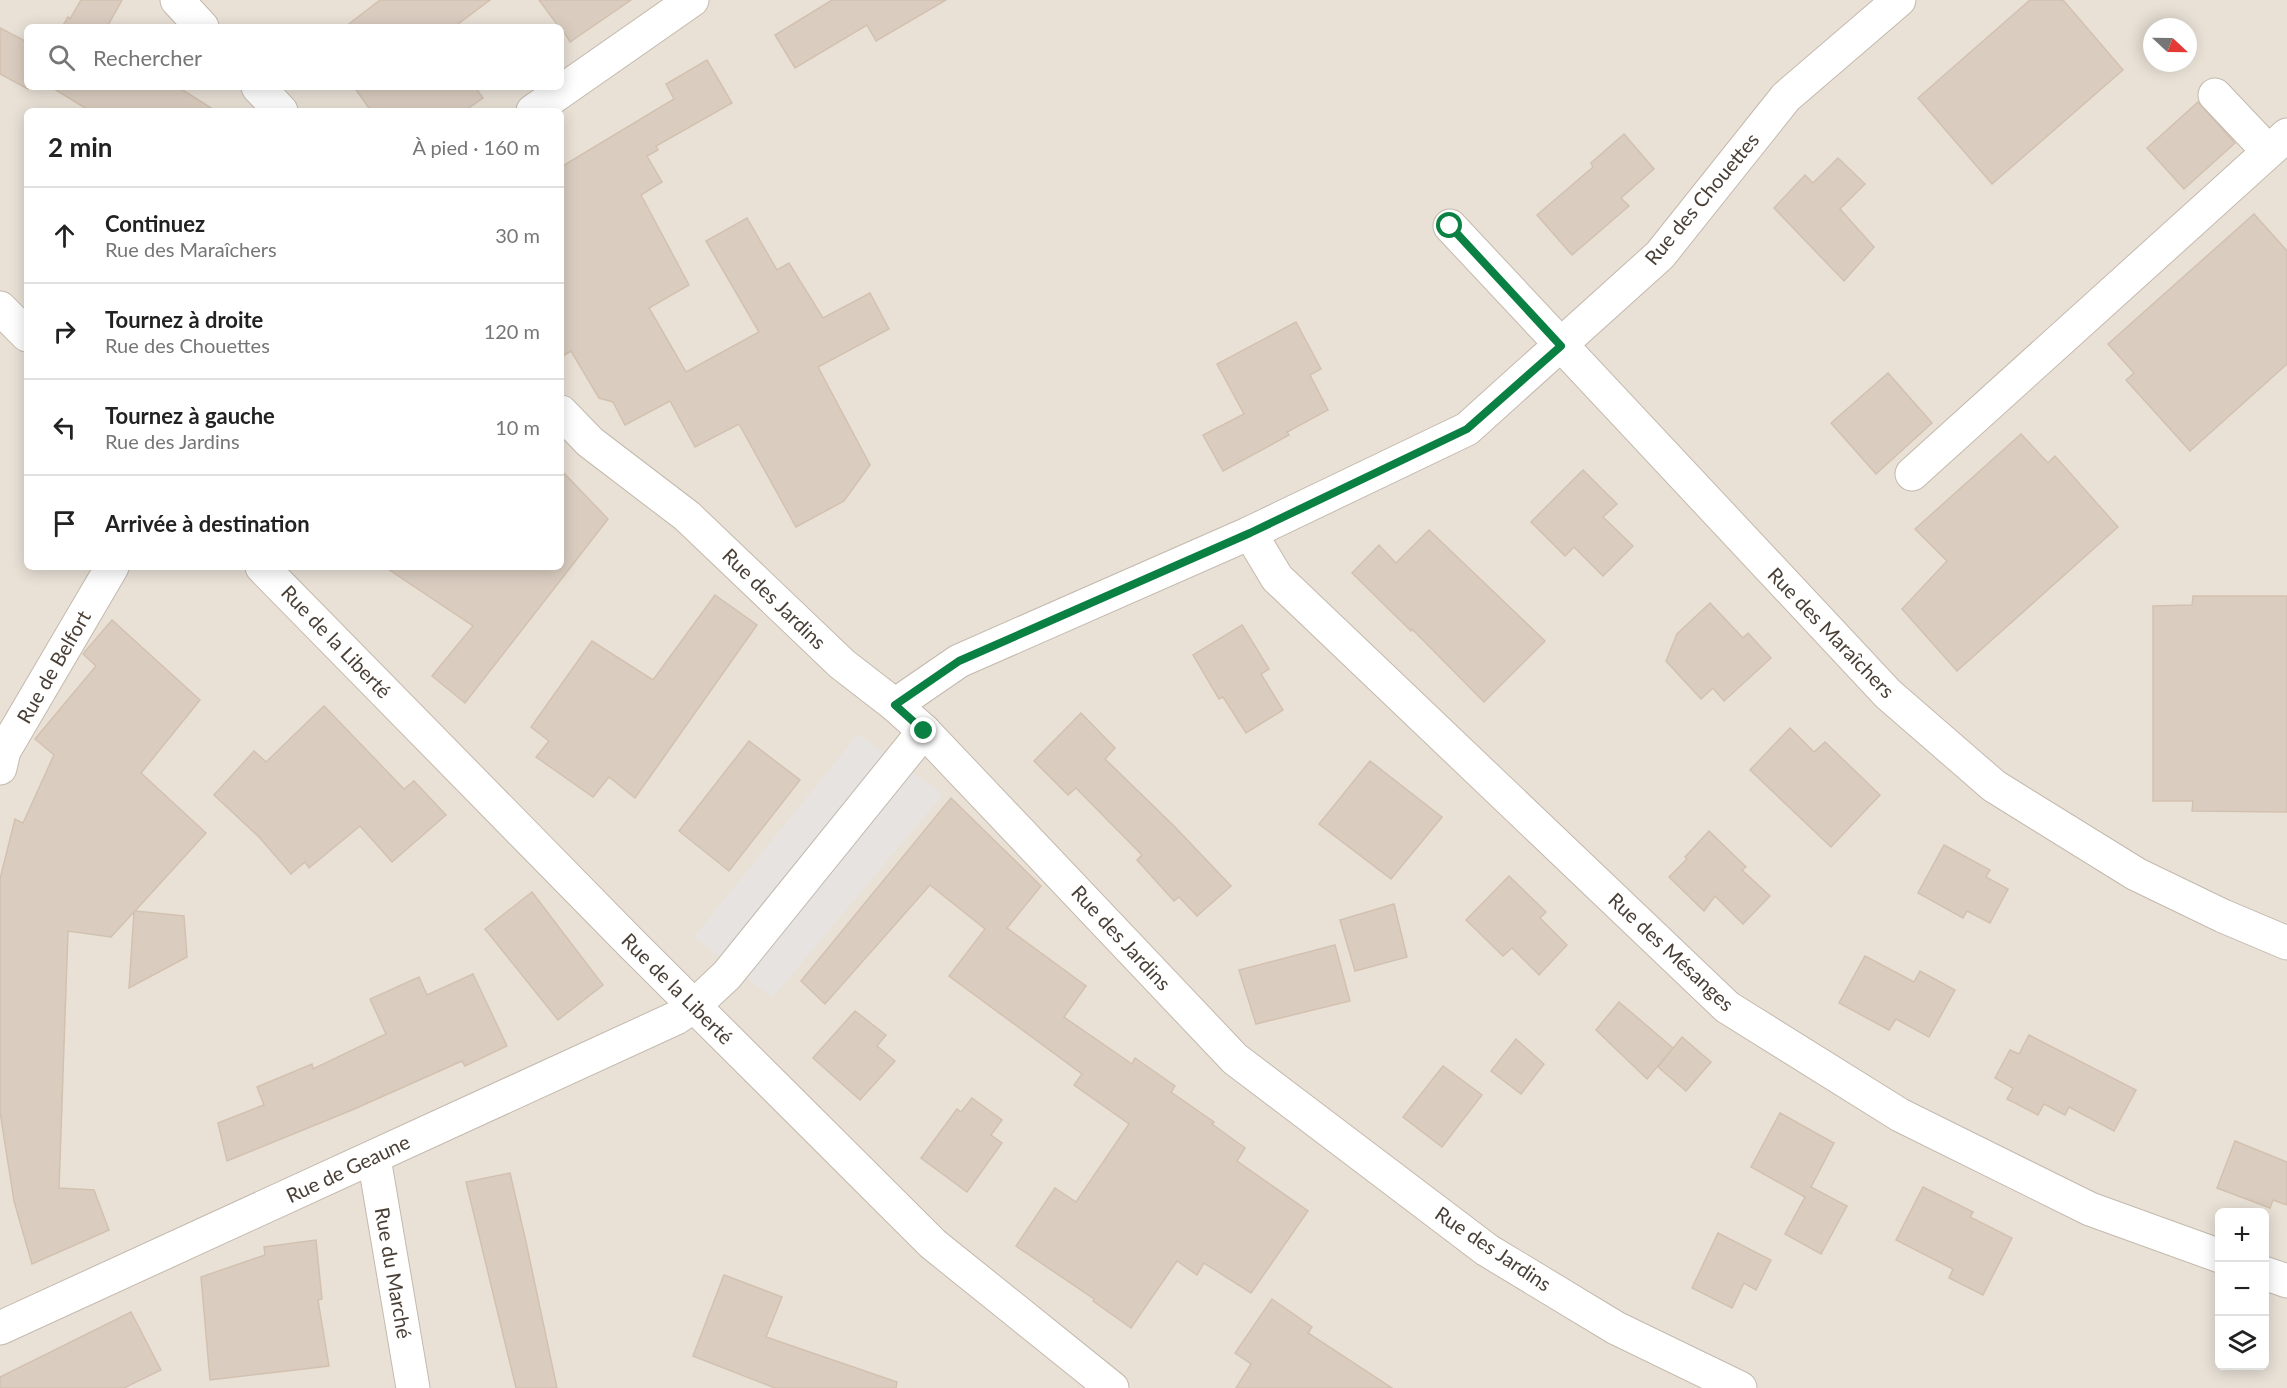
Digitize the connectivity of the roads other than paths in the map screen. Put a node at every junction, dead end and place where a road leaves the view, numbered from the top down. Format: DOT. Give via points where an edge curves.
graph roads {
  1 [pos="177,0"];
  2 [pos="692,0"];
  3 [pos="1899,0"];
  4 [pos="199,24"];
  5 [pos="564,89"];
  6 [pos="261,90"];
  7 [pos="563,90"];
  8 [pos="2215,95"];
  9 [pos="277,108"];
  10 [pos="537,108"];
  11 [pos="2278,143"];
  12 [pos="1450,226"];
  13 [pos="0,308"];
  14 [pos="24,332"];
  15 [pos="1561,346"];
  16 [pos="564,415"];
  17 [pos="1912,474"];
  18 [pos="1250,533"];
  19 [pos="110,570"];
  20 [pos="265,570"];
  21 [pos="895,705"];
  22 [pos="924,731"];
  23 [pos="0,768"];
  24 [pos="2287,943"];
  25 [pos="694,1006"];
  26 [pos="374,1158"];
  27 [pos="2215,1254"];
  28 [pos="2269,1274"];
  29 [pos="2287,1281"];
  30 [pos="0,1323"];
  31 [pos="0,1328"];
  32 [pos="413,1388"];
  33 [pos="1112,1388"];
  34 [pos="1740,1388"];
  1 -- 4 [label="street"];
  2 -- 5 [label="street"];
  3 -- 15 [label="street, Rue des Chouettes" via="1786,97 1660,255"];
  6 -- 9 [label="street"];
  7 -- 10 [label="street"];
  8 -- 11 [label="street"];
  11 -- 17 [label="street"];
  12 -- 15 [label="street, Rue des Maraîchers"];
  13 -- 14 [label="street"];
  15 -- 18 [label="street, Rue des Chouettes" via="1467,429"];
  15 -- 24 [label="street, Rue des Maraîchers" via="1888,694 1994,786 2136,874"];
  16 -- 21 [label="street, Rue des Jardins" via="590,442 687,516 842,663"];
  18 -- 21 [label="street, Rue des Chouettes" via="959,661"];
  18 -- 27 [label="street, Rue des Mésanges" via="1277,578 1727,1007 1900,1115 2090,1209"];
  19 -- 23 [label="street, Rue de Belfort" via="4,751"];
  20 -- 25 [label="street, Rue de la Liberté"];
  21 -- 22 [label="street, Rue des Jardins"];
  22 -- 25 [label="street, Rue de Geaune" via="728,975"];
  22 -- 34 [label="street, Rue des Jardins" via="1235,1059 1487,1250 1617,1328"];
  25 -- 26 [label="street, Rue de Geaune" via="676,1018"];
  25 -- 33 [label="street, Rue de la Liberté" via="933,1244"];
  26 -- 31 [label="street, Rue de Geaune"];
  26 -- 32 [label="street, Rue du Marché"];
  28 -- 29 [label="street"];
  30 -- 31 [label="street"];
}
